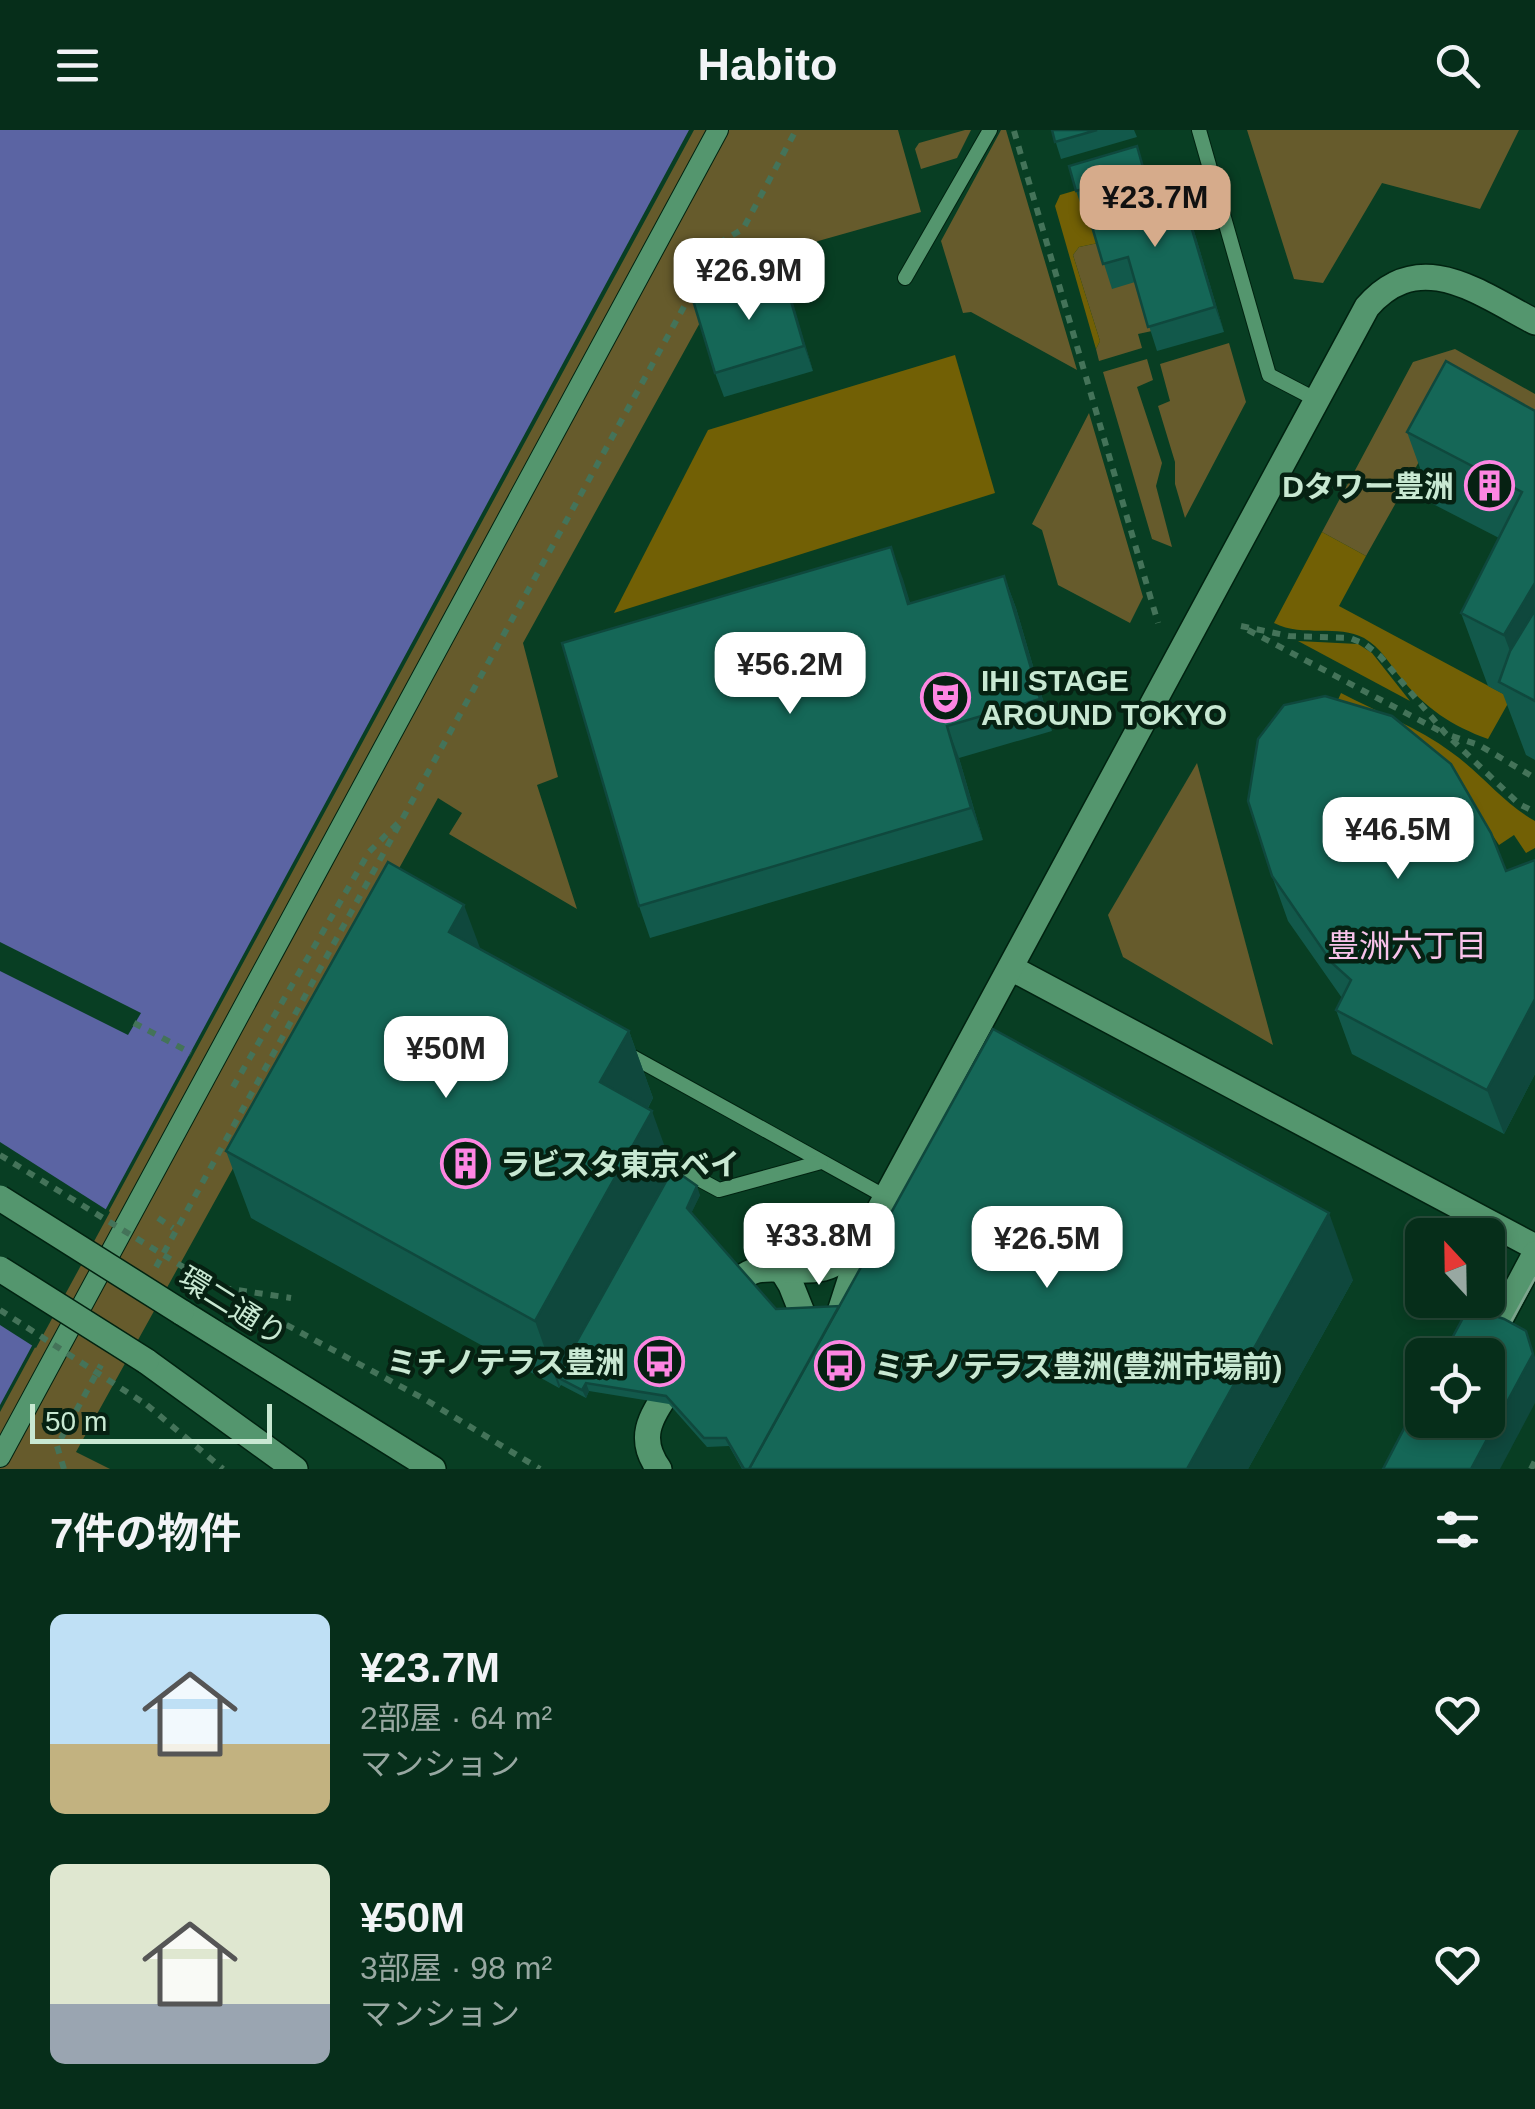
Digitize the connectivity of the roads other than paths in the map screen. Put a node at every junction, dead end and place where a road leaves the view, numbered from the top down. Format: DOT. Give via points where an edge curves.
graph roads {
  1 [pos="718,130"];
  2 [pos="990,130"];
  3 [pos="1199,130"];
  4 [pos="905,278"];
  5 [pos="1532,314"];
  6 [pos="1317,400"];
  7 [pos="1010,968"];
  8 [pos="613,1046"];
  9 [pos="639,1146"];
  10 [pos="821,1162"];
  11 [pos="886,1197"];
  12 [pos="0,1198"];
  13 [pos="862,1240"];
  14 [pos="1535,1250"];
  15 [pos="780,1268"];
  16 [pos="0,1269"];
  17 [pos="713,1316"];
  18 [pos="1490,1338"];
  19 [pos="694,1348"];
  20 [pos="0,1457"];
  21 [pos="285,1466"];
  22 [pos="433,1469"];
  23 [pos="660,1469"];
  1 -- 20 [label="street"];
  2 -- 4 [label="lane"];
  3 -- 6 [label="lane" via="1270,375"];
  5 -- 6 [label="street" via="1444,278 1401,281 1367,307"];
  6 -- 7 [label="street"];
  7 -- 11 [label="street"];
  7 -- 14 [label="street"];
  8 -- 10 [label="lane"];
  9 -- 10 [label="lane" via="719,1190"];
  10 -- 11 [label="lane"];
  11 -- 13 [label="street"];
  12 -- 22 [label="street, 環二通り, bridge"];
  13 -- 15 [label="street" via="824,1268"];
  13 -- 15 [label="street" via="822,1363"];
  14 -- 18 [label="street"];
  15 -- 17 [label="street" via="742,1275"];
  16 -- 21 [label="street, bridge" via="146,1361"];
  19 -- 23 [label="street" via="646,1428"];
}
